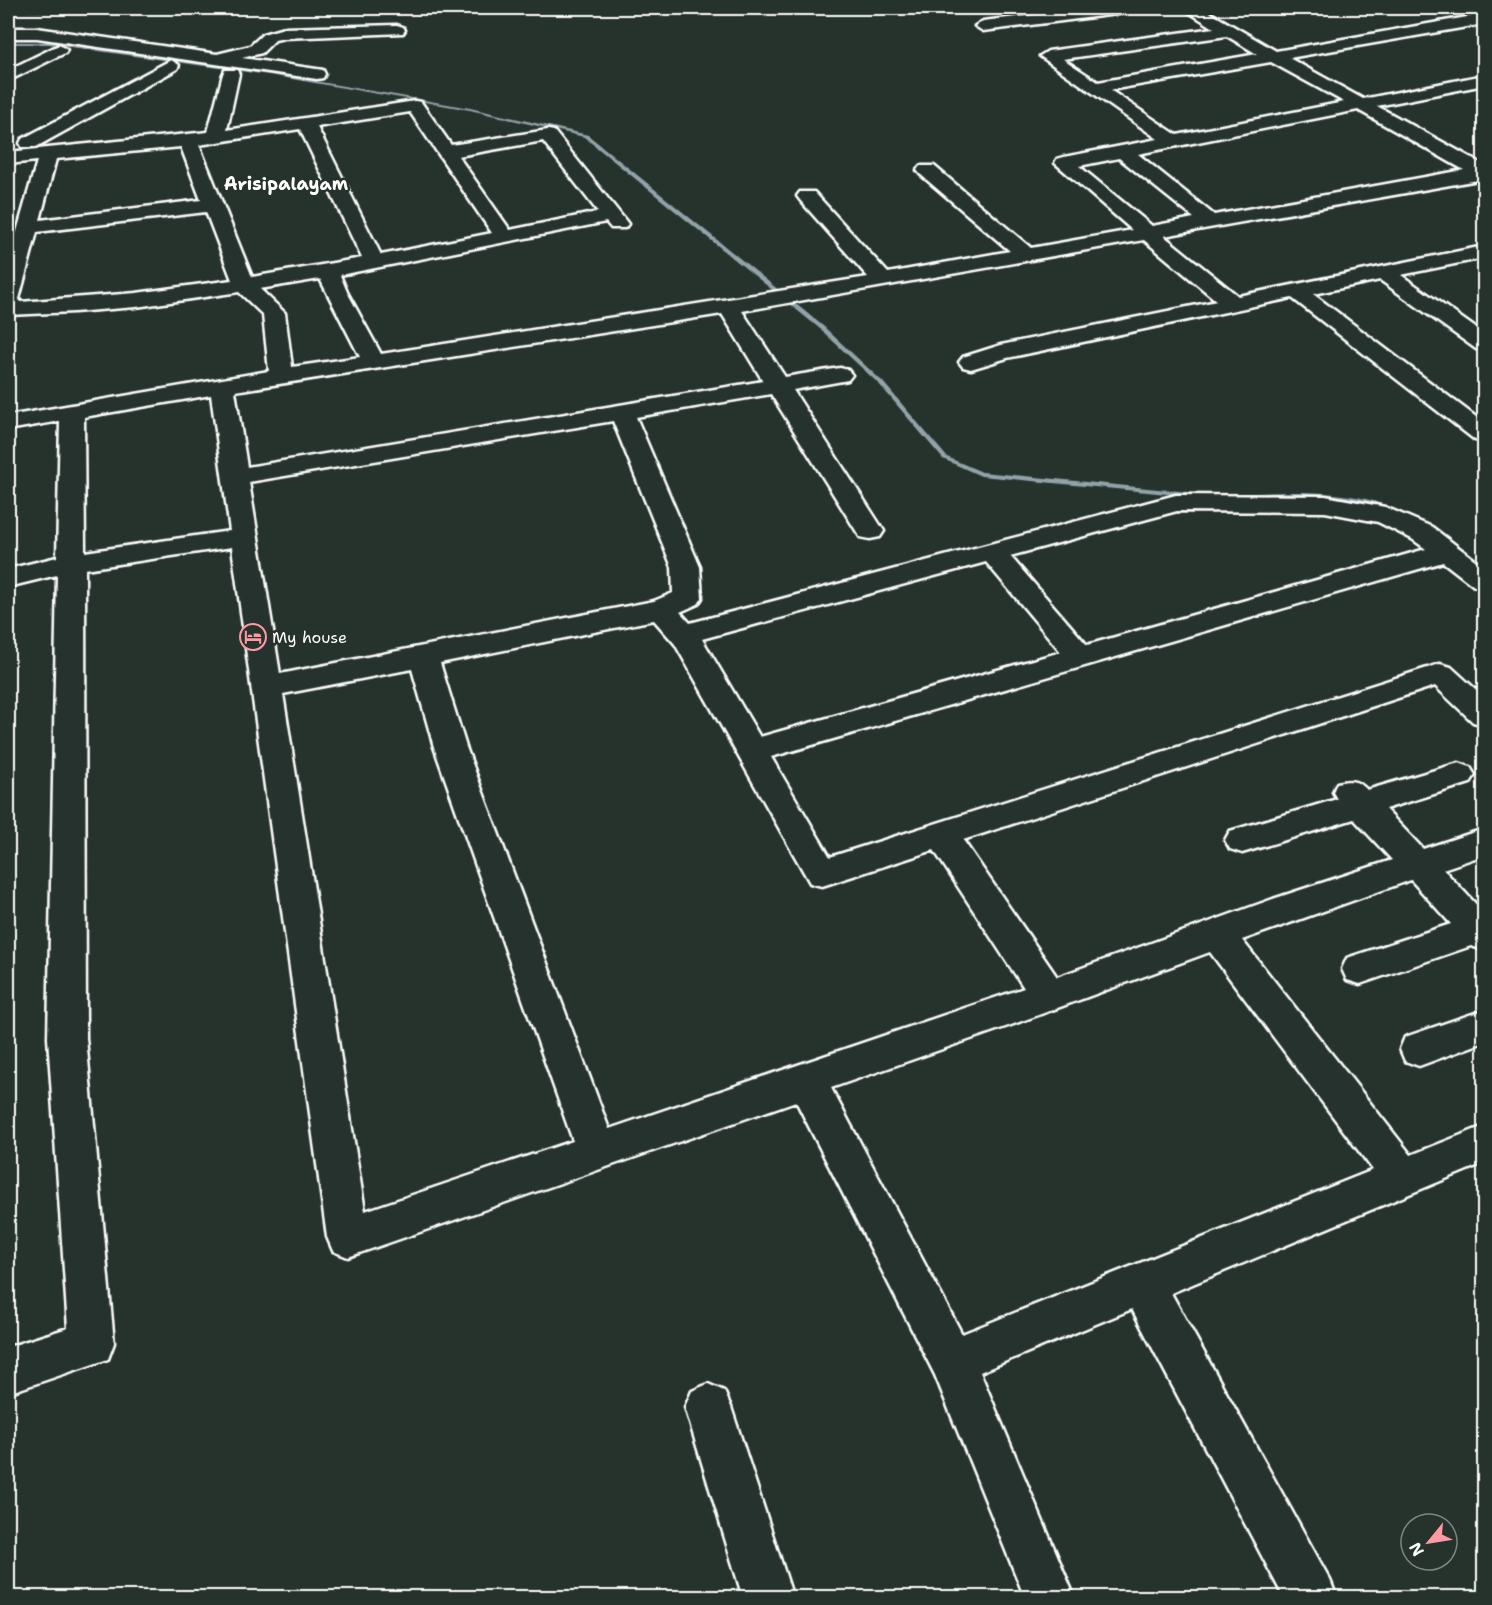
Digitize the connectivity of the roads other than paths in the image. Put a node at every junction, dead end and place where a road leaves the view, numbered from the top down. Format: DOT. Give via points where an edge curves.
graph roads {
  1 [pos="1125,8"];
  2 [pos="1192,8"];
  3 [pos="1485,19"];
  4 [pos="983,26"];
  5 [pos="397,30"];
  6 [pos="1230,31"];
  7 [pos="8,33"];
  8 [pos="59,50"];
  9 [pos="1273,56"];
  10 [pos="213,59"];
  11 [pos="171,65"];
  12 [pos="231,74"];
  13 [pos="317,74"];
  14 [pos="8,76"];
  15 [pos="1485,80"];
  16 [pos="1095,88"];
  17 [pos="1361,103"];
  18 [pos="306,123"];
  19 [pos="216,137"];
  20 [pos="10,138"];
  21 [pos="188,141"];
  22 [pos="1175,142"];
  23 [pos="29,143"];
  24 [pos="446,152"];
  25 [pos="1124,152"];
  26 [pos="58,153"];
  27 [pos="8,158"];
  28 [pos="927,170"];
  29 [pos="1484,173"];
  30 [pos="807,196"];
  31 [pos="213,206"];
  32 [pos="1211,222"];
  33 [pos="29,227"];
  34 [pos="1148,233"];
  35 [pos="505,237"];
  36 [pos="1485,252"];
  37 [pos="1026,255"];
  38 [pos="374,262"];
  39 [pos="328,270"];
  40 [pos="1384,273"];
  41 [pos="883,280"];
  42 [pos="245,286"];
  43 [pos="1296,291"];
  44 [pos="8,299"];
  45 [pos="1234,304"];
  46 [pos="728,306"];
  47 [pos="1485,344"];
  48 [pos="374,362"];
  49 [pos="971,362"];
  50 [pos="840,375"];
  51 [pos="281,376"];
  52 [pos="780,385"];
  53 [pos="222,386"];
  54 [pos="72,412"];
  55 [pos="622,412"];
  56 [pos="8,423"];
  57 [pos="1485,435"];
  58 [pos="236,477"];
  59 [pos="870,531"];
  60 [pos="245,537"];
  61 [pos="992,552"];
  62 [pos="1448,552"];
  63 [pos="70,563"];
  64 [pos="8,578"];
  65 [pos="1485,580"];
  66 [pos="661,609"];
  67 [pos="683,634"];
  68 [pos="423,656"];
  69 [pos="1081,657"];
  70 [pos="268,687"];
  71 [pos="1485,714"];
  72 [pos="752,751"];
  73 [pos="1459,775"];
  74 [pos="1353,796"];
  75 [pos="941,834"];
  76 [pos="1242,840"];
  77 [pos="1485,842"];
  78 [pos="1418,865"];
  79 [pos="1482,930"];
  80 [pos="1217,934"];
  81 [pos="1360,969"];
  82 [pos="1049,995"];
  83 [pos="1485,1026"];
  84 [pos="1419,1050"];
  85 [pos="806,1080"];
  86 [pos="1485,1144"];
  87 [pos="597,1152"];
  88 [pos="1403,1177"];
  89 [pos="1142,1283"];
  90 [pos="952,1361"];
  91 [pos="8,1370"];
  92 [pos="708,1407"];
  93 [pos="768,1598"];
  94 [pos="1050,1598"];
  95 [pos="1312,1598"];
  1 -- 4 [label="street"];
  2 -- 6 [label="street"];
  3 -- 9 [label="street"];
  5 -- 10 [label="street" via="284,33 269,38 256,50"];
  6 -- 9 [label="street"];
  6 -- 16 [label="street" via="1048,56"];
  7 -- 10 [label="street" via="37,33"];
  8 -- 14 [label="street"];
  9 -- 16 [label="street"];
  9 -- 17 [label="street"];
  10 -- 13 [label="street"];
  11 -- 23 [label="street"];
  12 -- 19 [label="street"];
  15 -- 17 [label="street"];
  16 -- 22 [label="street"];
  17 -- 22 [label="street"];
  17 -- 29 [label="street"];
  18 -- 19 [label="street"];
  18 -- 24 [label="street" via="415,106"];
  18 -- 38 [label="street"];
  19 -- 21 [label="street"];
  20 -- 23 [label="street"];
  21 -- 26 [label="street"];
  21 -- 31 [label="street"];
  22 -- 25 [label="street"];
  23 -- 26 [label="street"];
  24 -- 35 [label="street"];
  24 -- 35 [label="street" via="548,135 614,220"];
  25 -- 32 [label="street"];
  25 -- 34 [label="street" via="1064,163"];
  26 -- 27 [label="street"];
  26 -- 33 [label="street"];
  28 -- 37 [label="street"];
  29 -- 32 [label="street"];
  30 -- 41 [label="street"];
  31 -- 33 [label="street"];
  31 -- 42 [label="street"];
  32 -- 34 [label="street"];
  33 -- 44 [label="street"];
  34 -- 37 [label="street"];
  34 -- 45 [label="street"];
  35 -- 38 [label="street"];
  36 -- 40 [label="street"];
  37 -- 41 [label="street"];
  38 -- 39 [label="street"];
  39 -- 42 [label="street"];
  39 -- 48 [label="street"];
  40 -- 43 [label="street"];
  40 -- 47 [label="street"];
  41 -- 46 [label="street"];
  42 -- 44 [label="street" via="57,307 12,309"];
  42 -- 51 [label="street" via="274,313"];
  43 -- 45 [label="street"];
  43 -- 57 [label="street"];
  45 -- 49 [label="street" via="1001,352"];
  46 -- 48 [label="street"];
  46 -- 52 [label="street"];
  48 -- 51 [label="street"];
  50 -- 52 [label="street"];
  51 -- 53 [label="street"];
  52 -- 55 [label="street"];
  52 -- 59 [label="street"];
  53 -- 54 [label="street"];
  53 -- 58 [label="street"];
  54 -- 56 [label="street"];
  54 -- 63 [label="street"];
  55 -- 58 [label="street"];
  55 -- 66 [label="street" via="686,567 688,598"];
  58 -- 60 [label="street"];
  60 -- 63 [label="street"];
  60 -- 70 [label="street"];
  61 -- 62 [label="street" via="1176,503 1325,504 1385,515 1422,533"];
  61 -- 67 [label="street"];
  61 -- 69 [label="street"];
  62 -- 65 [label="street"];
  62 -- 69 [label="street"];
  63 -- 64 [label="street"];
  63 -- 91 [label="street" via="67,1038 92,1342"];
  66 -- 67 [label="street"];
  66 -- 68 [label="street"];
  67 -- 72 [label="street"];
  68 -- 70 [label="street"];
  68 -- 87 [label="street" via="450,747"];
  69 -- 72 [label="street"];
  70 -- 87 [label="street" via="348,1238"];
  71 -- 75 [label="street" via="1440,674"];
  72 -- 75 [label="street" via="822,873"];
  73 -- 74 [label="street"];
  74 -- 76 [label="street"];
  74 -- 78 [label="street"];
  75 -- 82 [label="street"];
  77 -- 78 [label="street"];
  78 -- 79 [label="street"];
  78 -- 80 [label="street"];
  79 -- 81 [label="street"];
  80 -- 82 [label="street"];
  80 -- 88 [label="street"];
  82 -- 85 [label="street"];
  83 -- 84 [label="street"];
  85 -- 87 [label="street"];
  85 -- 90 [label="street"];
  86 -- 88 [label="street"];
  88 -- 89 [label="street"];
  89 -- 90 [label="street"];
  89 -- 95 [label="street"];
  90 -- 94 [label="street"];
  92 -- 93 [label="street"];
}
